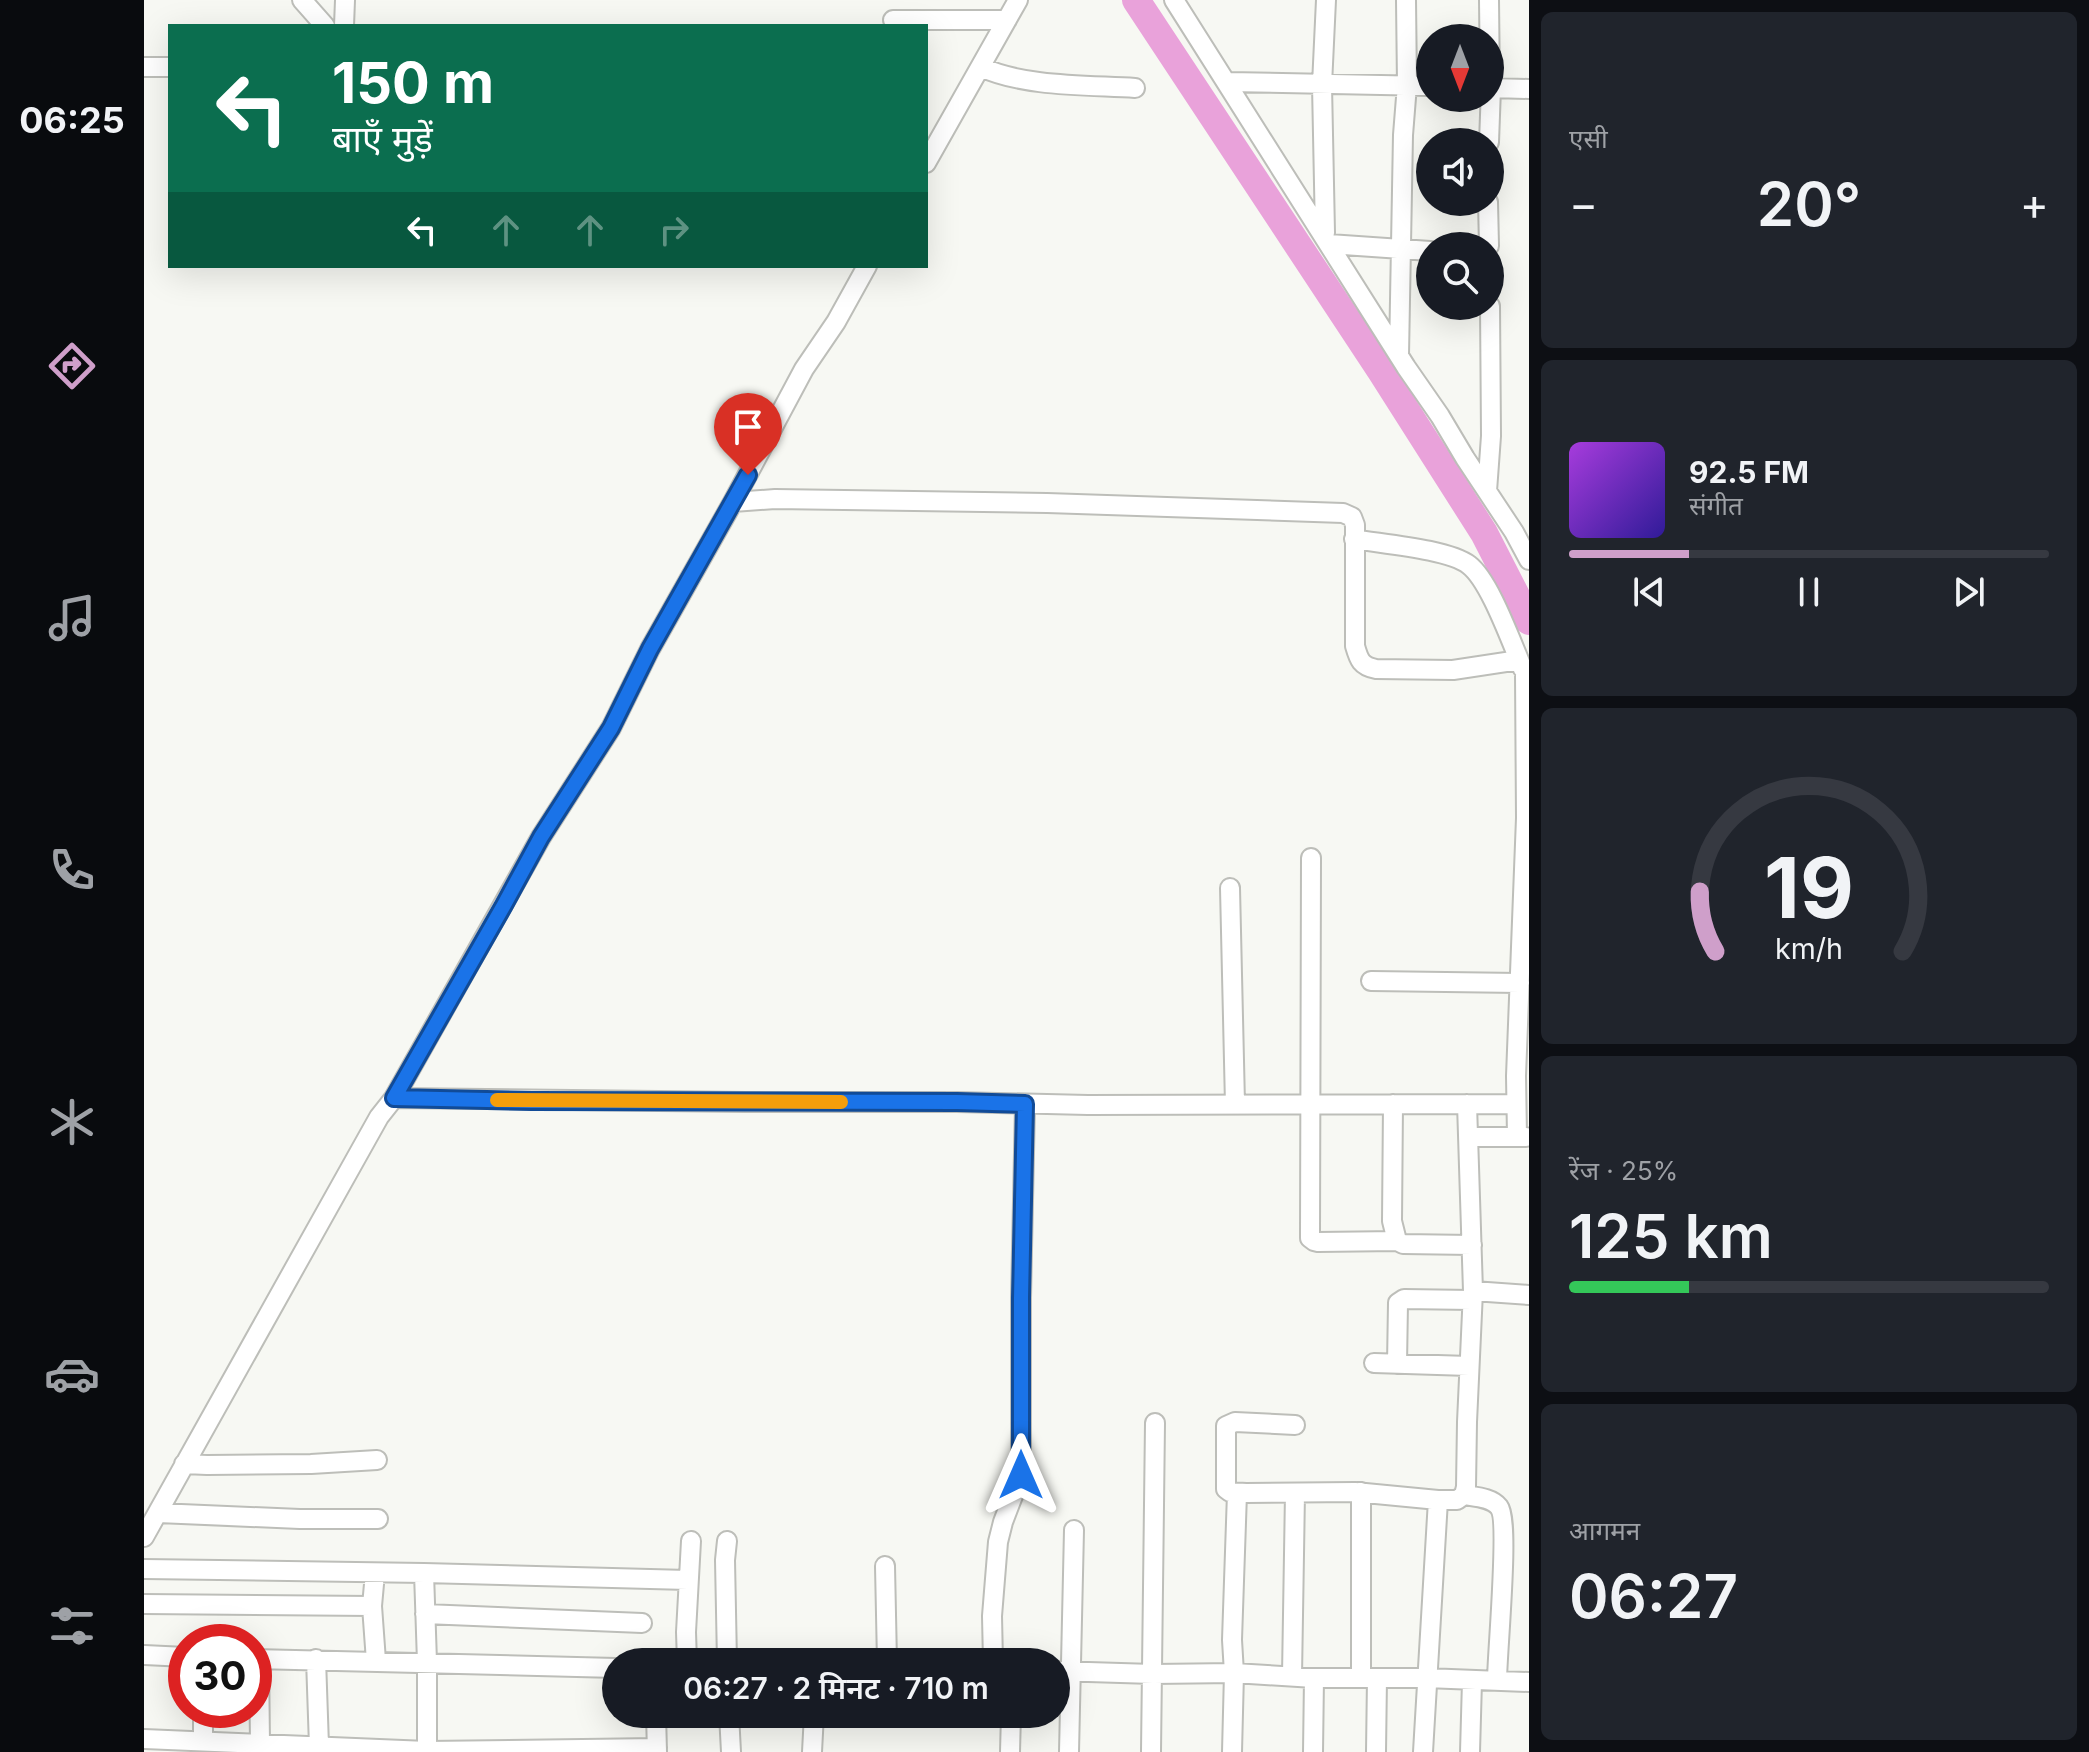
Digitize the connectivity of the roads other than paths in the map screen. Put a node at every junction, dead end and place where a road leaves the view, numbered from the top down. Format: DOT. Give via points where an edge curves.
graph roads {
  1 [pos="302,0"];
  2 [pos="345,0"];
  3 [pos="1018,0"];
  4 [pos="1174,0"];
  5 [pos="1326,0"];
  6 [pos="1406,0"];
  7 [pos="1489,0"];
  8 [pos="893,20"];
  9 [pos="1007,20"];
  10 [pos="323,24"];
  11 [pos="344,24"];
  12 [pos="1490,24"];
  13 [pos="144,67"];
  14 [pos="168,67"];
  15 [pos="981,67"];
  16 [pos="1228,82"];
  17 [pos="1322,85"];
  18 [pos="1407,85"];
  19 [pos="1416,85"];
  20 [pos="1135,88"];
  21 [pos="1504,88"];
  22 [pos="1529,89"];
  23 [pos="932,143"];
  24 [pos="1327,240"];
  25 [pos="1401,249"];
  26 [pos="1416,250"];
  27 [pos="866,268"];
  28 [pos="1490,320"];
  29 [pos="1399,355"];
  30 [pos="1487,491"];
  31 [pos="733,502"];
  32 [pos="1354,539"];
  33 [pos="1529,560"];
  34 [pos="1524,672"];
  35 [pos="1311,858"];
  36 [pos="1230,888"];
  37 [pos="1371,981"];
  38 [pos="1520,983"];
  39 [pos="394,1098"];
  40 [pos="1025,1104"];
  41 [pos="1235,1104"];
  42 [pos="1310,1104"];
  43 [pos="1393,1104"];
  44 [pos="1467,1104"];
  45 [pos="1516,1104"];
  46 [pos="1469,1137"];
  47 [pos="1523,1137"];
  48 [pos="1397,1241"];
  49 [pos="1472,1245"];
  50 [pos="1473,1295"];
  51 [pos="1529,1295"];
  52 [pos="1374,1363"];
  53 [pos="1397,1364"];
  54 [pos="1469,1366"];
  55 [pos="1155,1423"];
  56 [pos="1295,1425"];
  57 [pos="377,1460"];
  58 [pos="184,1464"];
  59 [pos="1361,1492"];
  60 [pos="1237,1493"];
  61 [pos="1295,1493"];
  62 [pos="1464,1495"];
  63 [pos="1438,1500"];
  64 [pos="158,1513"];
  65 [pos="378,1519"];
  66 [pos="1074,1530"];
  67 [pos="144,1537"];
  68 [pos="691,1541"];
  69 [pos="727,1541"];
  70 [pos="725,1560"];
  71 [pos="885,1566"];
  72 [pos="144,1569"];
  73 [pos="689,1570"];
  74 [pos="375,1573"];
  75 [pos="424,1573"];
  76 [pos="144,1604"];
  77 [pos="372,1606"];
  78 [pos="425,1614"];
  79 [pos="642,1623"];
  80 [pos="687,1648"];
  81 [pos="727,1648"];
  82 [pos="887,1648"];
  83 [pos="993,1648"];
  84 [pos="1066,1648"];
  85 [pos="144,1655"];
  86 [pos="168,1656"];
  87 [pos="272,1659"];
  88 [pos="316,1659"];
  89 [pos="376,1661"];
  90 [pos="427,1662"];
  91 [pos="602,1668"];
  92 [pos="1070,1671"];
  93 [pos="1234,1673"];
  94 [pos="1153,1674"];
  95 [pos="1292,1676"];
  96 [pos="1314,1678"];
  97 [pos="1369,1678"];
  98 [pos="1426,1678"];
  99 [pos="1472,1681"];
  100 [pos="1497,1681"];
  101 [pos="1529,1682"];
  102 [pos="203,1728"];
  103 [pos="259,1728"];
  104 [pos="656,1728"];
  105 [pos="730,1728"];
  106 [pos="813,1728"];
  107 [pos="1011,1728"];
  108 [pos="1068,1728"];
  109 [pos="144,1739"];
  110 [pos="203,1741"];
  111 [pos="260,1744"];
  112 [pos="319,1746"];
  113 [pos="657,1750"];
  114 [pos="427,1751"];
  115 [pos="731,1752"];
  116 [pos="812,1752"];
  117 [pos="1010,1752"];
  118 [pos="1069,1752"];
  119 [pos="1151,1752"];
  120 [pos="1232,1752"];
  121 [pos="1313,1752"];
  122 [pos="1376,1752"];
  123 [pos="1423,1752"];
  124 [pos="1470,1752"];
  1 -- 10 [label="street"];
  2 -- 11 [label="street"];
  3 -- 9 [label="street"];
  4 -- 16 [label="street"];
  5 -- 17 [label="street"];
  6 -- 18 [label="street"];
  7 -- 12 [label="street"];
  8 -- 9 [label="street"];
  9 -- 15 [label="street"];
  13 -- 14 [label="street"];
  15 -- 20 [label="street" via="1004,77"];
  15 -- 23 [label="street"];
  16 -- 17 [label="street"];
  16 -- 24 [label="street"];
  17 -- 18 [label="street"];
  17 -- 24 [label="street"];
  18 -- 19 [label="street"];
  18 -- 25 [label="street"];
  21 -- 22 [label="street"];
  24 -- 25 [label="street"];
  24 -- 29 [label="street"];
  25 -- 26 [label="street"];
  25 -- 29 [label="street"];
  27 -- 31 [label="street"];
  28 -- 30 [label="street"];
  29 -- 30 [label="street"];
  30 -- 33 [label="street"];
  31 -- 32 [label="street" via="1047,503 1343,513 1352,517"];
  31 -- 39 [label="street" via="611,728 541,837"];
  32 -- 34 [label="street" via="1450,555 1469,565 1484,581"];
  32 -- 34 [label="street" via="1355,646 1367,668"];
  34 -- 38 [label="street"];
  35 -- 42 [label="street"];
  36 -- 41 [label="street"];
  37 -- 38 [label="street"];
  38 -- 45 [label="street"];
  39 -- 40 [label="street"];
  39 -- 58 [label="street"];
  40 -- 41 [label="street"];
  40 -- 83 [label="street" via="1022,1466 998,1542"];
  41 -- 42 [label="street"];
  42 -- 43 [label="street"];
  42 -- 48 [label="street" via="1311,1240"];
  43 -- 44 [label="street"];
  43 -- 48 [label="street" via="1392,1221"];
  44 -- 45 [label="street"];
  44 -- 46 [label="street"];
  45 -- 47 [label="street"];
  46 -- 47 [label="street"];
  46 -- 49 [label="street"];
  48 -- 49 [label="street"];
  49 -- 50 [label="street"];
  50 -- 51 [label="street"];
  50 -- 53 [label="street" via="1398,1303"];
  50 -- 54 [label="street"];
  52 -- 53 [label="street"];
  53 -- 54 [label="street"];
  54 -- 62 [label="street"];
  55 -- 94 [label="street"];
  56 -- 60 [label="street" via="1226,1426 1226,1489"];
  57 -- 58 [label="street"];
  58 -- 64 [label="street"];
  59 -- 61 [label="street"];
  59 -- 63 [label="street"];
  59 -- 97 [label="street"];
  60 -- 61 [label="street"];
  60 -- 93 [label="street"];
  61 -- 95 [label="street"];
  62 -- 63 [label="street"];
  62 -- 100 [label="street" via="1490,1500 1503,1515"];
  63 -- 98 [label="street"];
  64 -- 65 [label="street"];
  64 -- 67 [label="street"];
  66 -- 84 [label="street"];
  68 -- 73 [label="street"];
  69 -- 70 [label="street"];
  70 -- 73 [label="street"];
  70 -- 81 [label="street"];
  71 -- 82 [label="street"];
  72 -- 74 [label="street"];
  73 -- 75 [label="street"];
  73 -- 80 [label="street"];
  74 -- 75 [label="street"];
  74 -- 77 [label="street"];
  75 -- 78 [label="street"];
  76 -- 77 [label="street"];
  77 -- 89 [label="street"];
  78 -- 79 [label="street"];
  78 -- 90 [label="street"];
  85 -- 86 [label="street"];
  87 -- 88 [label="street"];
  88 -- 89 [label="street"];
  88 -- 112 [label="street"];
  89 -- 90 [label="street"];
  90 -- 91 [label="street"];
  90 -- 114 [label="street"];
  92 -- 94 [label="street"];
  93 -- 94 [label="street"];
  93 -- 95 [label="street"];
  93 -- 120 [label="street"];
  94 -- 119 [label="street"];
  95 -- 96 [label="street"];
  96 -- 97 [label="street"];
  96 -- 121 [label="street"];
  97 -- 98 [label="street"];
  97 -- 122 [label="street"];
  98 -- 99 [label="street"];
  98 -- 123 [label="street"];
  99 -- 100 [label="street"];
  99 -- 124 [label="street"];
  100 -- 101 [label="street"];
  102 -- 110 [label="street"];
  103 -- 111 [label="street"];
  104 -- 113 [label="street"];
  105 -- 115 [label="street"];
  106 -- 116 [label="street"];
  107 -- 117 [label="street"];
  108 -- 118 [label="street"];
  109 -- 110 [label="street"];
  110 -- 111 [label="street"];
  111 -- 112 [label="street"];
  112 -- 114 [label="street"];
  113 -- 114 [label="street"];
}
